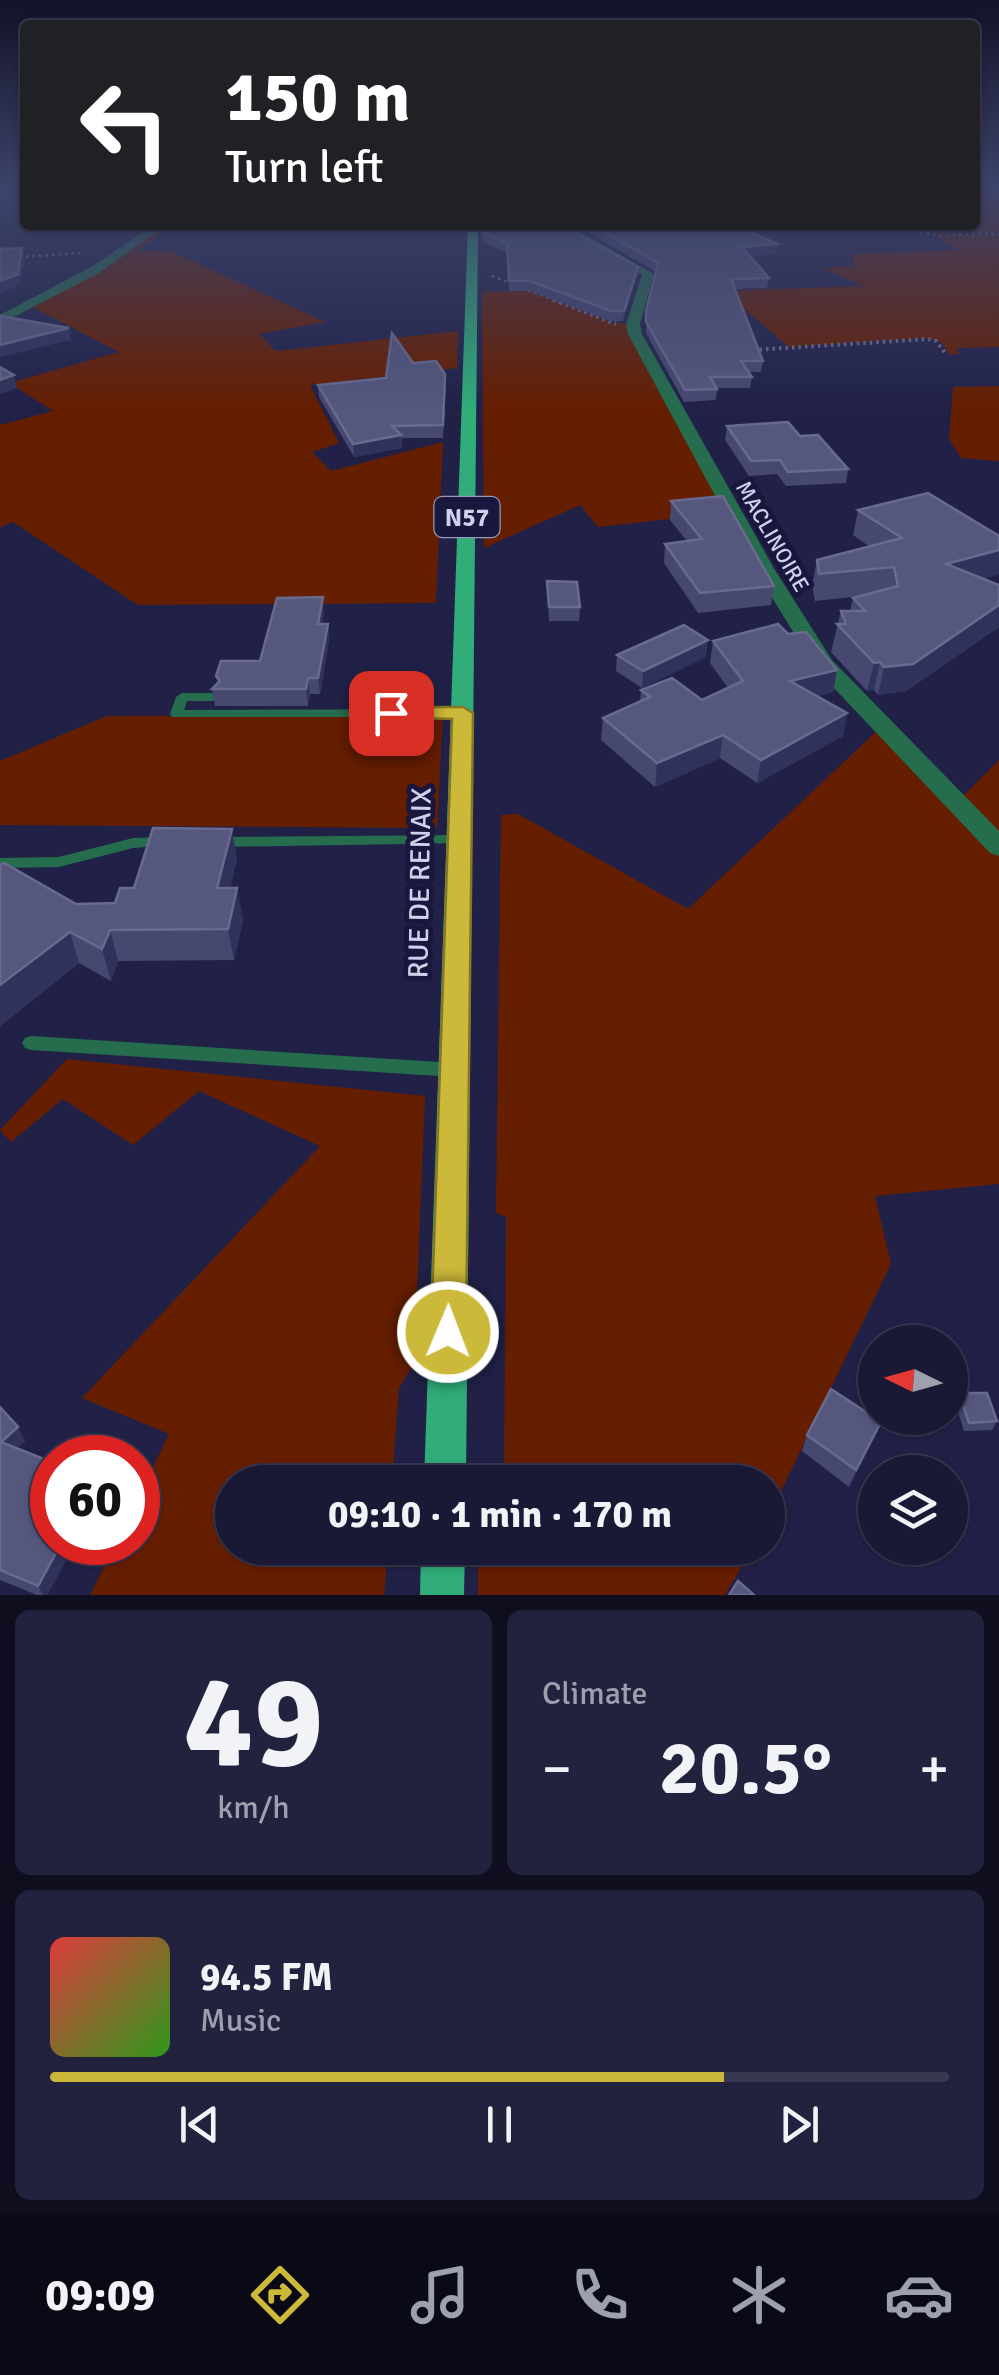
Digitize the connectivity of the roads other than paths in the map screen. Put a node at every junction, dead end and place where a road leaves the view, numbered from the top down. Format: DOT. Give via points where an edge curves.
graph roads {
  1 [pos="107,261"];
  2 [pos="472,261"];
  3 [pos="630,261"];
  4 [pos="0,320"];
  5 [pos="213,697"];
  6 [pos="463,713"];
  7 [pos="460,840"];
  8 [pos="999,847"];
  9 [pos="0,863"];
  10 [pos="31,1042"];
  11 [pos="455,1070"];
  12 [pos="445,1465"];
  13 [pos="443,1565"];
  14 [pos="442,1595"];
  1 -- 4 [label="street"];
  2 -- 6 [label="main road, RUE DE RENAIX / N57"];
  3 -- 8 [label="street, MACLINOIRE" via="650,277 633,324 678,415 824,664"];
  5 -- 6 [label="lane" via="182,697 176,714"];
  6 -- 7 [label="main road, RUE DE RENAIX / N57"];
  7 -- 9 [label="lane" via="133,843 59,862"];
  7 -- 11 [label="main road, RUE DE RENAIX / N57"];
  10 -- 11 [label="lane"];
  11 -- 12 [label="main road, RUE DE RENAIX / N57"];
  13 -- 14 [label="main road"];
}
